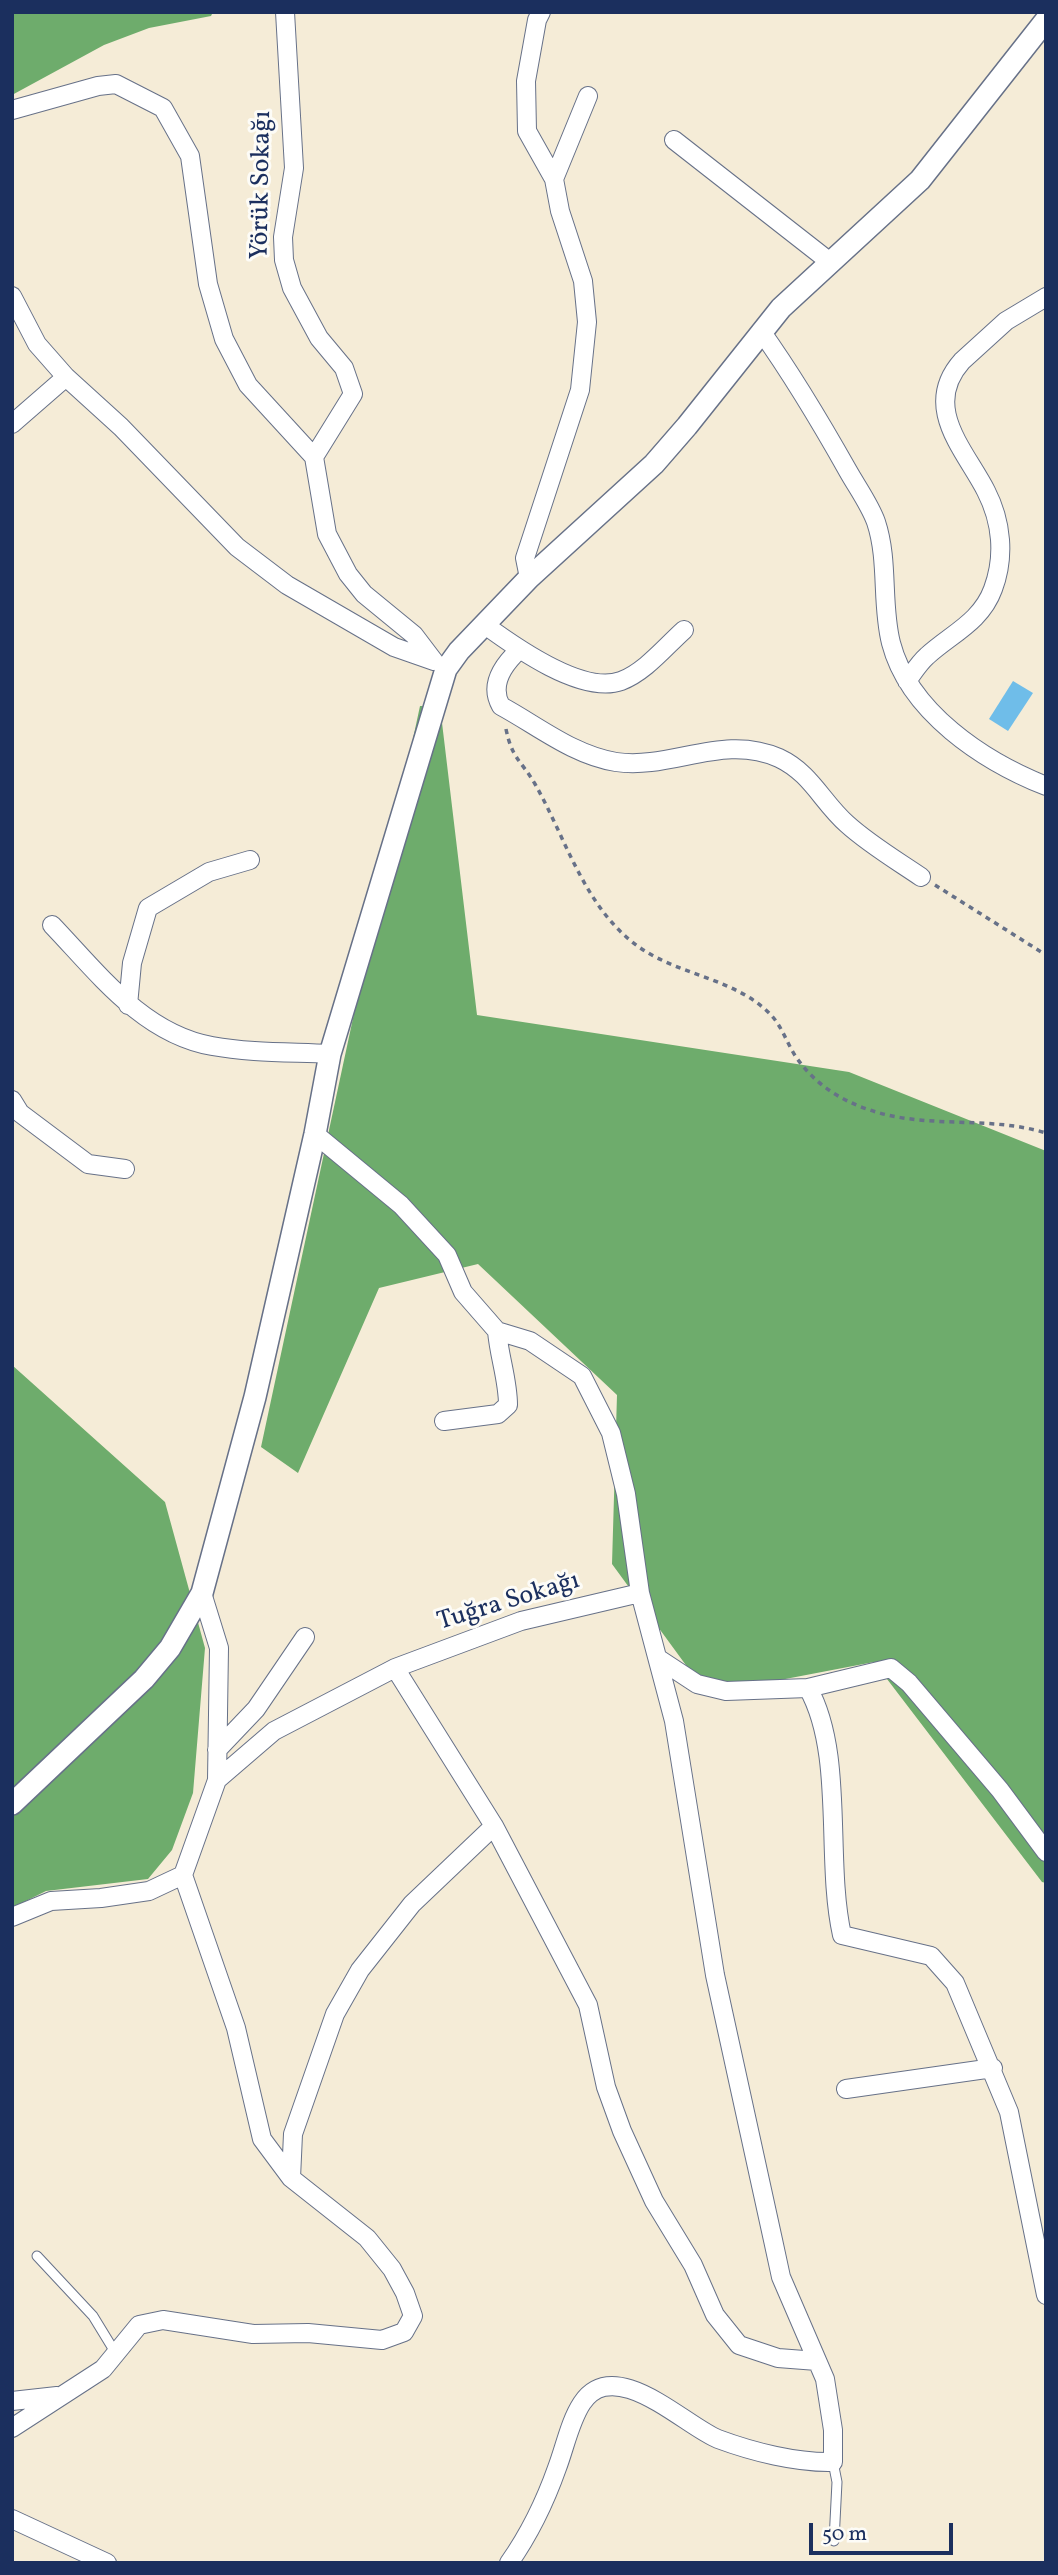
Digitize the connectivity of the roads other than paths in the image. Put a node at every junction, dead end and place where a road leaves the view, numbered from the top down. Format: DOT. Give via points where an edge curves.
graph roads {
  1 [pos="285,12"];
  2 [pos="541,12"];
  3 [pos="1046,20"];
  4 [pos="588,96"];
  5 [pos="12,110"];
  6 [pos="674,140"];
  7 [pos="554,179"];
  8 [pos="830,262"];
  9 [pos="12,296"];
  10 [pos="1046,297"];
  11 [pos="761,331"];
  12 [pos="66,377"];
  13 [pos="12,424"];
  14 [pos="314,457"];
  15 [pos="529,579"];
  16 [pos="485,625"];
  17 [pos="684,630"];
  18 [pos="519,650"];
  19 [pos="440,664"];
  20 [pos="907,681"];
  21 [pos="1046,786"];
  22 [pos="250,860"];
  23 [pos="920,877"];
  24 [pos="52,925"];
  25 [pos="128,1005"];
  26 [pos="330,1054"];
  27 [pos="12,1100"];
  28 [pos="315,1134"];
  29 [pos="125,1169"];
  30 [pos="497,1331"];
  31 [pos="444,1421"];
  32 [pos="202,1593"];
  33 [pos="640,1593"];
  34 [pos="305,1637"];
  35 [pos="659,1659"];
  36 [pos="395,1668"];
  37 [pos="808,1688"];
  38 [pos="217,1750"];
  39 [pos="217,1780"];
  40 [pos="12,1804"];
  41 [pos="494,1826"];
  42 [pos="1046,1852"];
  43 [pos="183,1875"];
  44 [pos="12,1917"];
  45 [pos="993,2068"];
  46 [pos="846,2089"];
  47 [pos="291,2178"];
  48 [pos="37,2256"];
  49 [pos="1046,2294"];
  50 [pos="115,2352"];
  51 [pos="817,2361"];
  52 [pos="60,2396"];
  53 [pos="12,2401"];
  54 [pos="12,2428"];
  55 [pos="833,2462"];
  56 [pos="12,2519"];
  57 [pos="834,2541"];
  58 [pos="107,2563"];
  59 [pos="509,2563"];
  1 -- 14 [label="street, Yörük Sokağı" via="294,168 284,260 292,288 319,338 344,368 353,394"];
  2 -- 7 [label="street" via="526,80 527,131"];
  3 -- 8 [label="street" via="919,180"];
  4 -- 7 [label="street"];
  5 -- 14 [label="street" via="116,84 163,108 190,156 208,284 224,340 248,385"];
  6 -- 8 [label="street"];
  7 -- 15 [label="street" via="583,281 587,322 580,390 524,558"];
  8 -- 11 [label="street"];
  9 -- 12 [label="street" via="37,344"];
  10 -- 20 [label="street" via="1006,321 962,361 946,395 947,420 960,451 987,492 1002,558 993,590 979,615 925,657"];
  11 -- 15 [label="street" via="654,464"];
  11 -- 20 [label="street" via="798,383 876,522 891,644"];
  12 -- 13 [label="street"];
  12 -- 19 [label="street" via="259,565 394,647"];
  14 -- 19 [label="street" via="321,510 335,554 364,594 414,635"];
  15 -- 16 [label="street"];
  16 -- 18 [label="street"];
  16 -- 19 [label="street"];
  17 -- 18 [label="street" via="634,674 611,684 569,674"];
  18 -- 23 [label="street" via="498,680 501,706 569,746 601,759 653,761 720,748 741,748 778,758 808,776 845,823"];
  19 -- 26 [label="street"];
  20 -- 21 [label="street" via="931,711 976,750"];
  22 -- 25 [label="street" via="209,872 148,908 132,964"];
  24 -- 25 [label="street"];
  25 -- 26 [label="street" via="170,1030 210,1046"];
  26 -- 28 [label="street"];
  27 -- 29 [label="street" via="20,1113 88,1164"];
  28 -- 30 [label="street" via="401,1205 447,1255 463,1292"];
  28 -- 32 [label="street" via="255,1397"];
  30 -- 31 [label="street" via="508,1405 498,1414"];
  30 -- 33 [label="street" via="530,1341 564,1361 582,1376 596,1400 611,1433 626,1494"];
  32 -- 38 [label="street" via="219,1648"];
  32 -- 40 [label="street" via="170,1648 144,1679"];
  33 -- 35 [label="street"];
  33 -- 36 [label="street, Tuğra Sokağı" via="521,1621"];
  34 -- 38 [label="street" via="256,1709"];
  35 -- 37 [label="street" via="697,1684 726,1691"];
  35 -- 51 [label="street" via="674,1721 715,1975 781,2277"];
  36 -- 39 [label="street, Tuğra Sokağı" via="274,1731"];
  36 -- 41 [label="street"];
  37 -- 42 [label="street" via="891,1668 1000,1790"];
  37 -- 45 [label="street" via="819,1707 829,1758 834,1892 842,1935 931,1956 955,1983"];
  38 -- 39 [label="street"];
  39 -- 43 [label="street"];
  41 -- 47 [label="street" via="412,1904 360,1970 335,2014 293,2134"];
  41 -- 51 [label="street" via="588,2005 606,2087 622,2131 715,2315 739,2345 778,2358"];
  43 -- 44 [label="street" via="149,1891 51,1901"];
  43 -- 47 [label="street" via="236,2028 262,2139"];
  45 -- 46 [label="street"];
  45 -- 49 [label="street" via="1009,2112"];
  47 -- 50 [label="street" via="367,2238 392,2269 413,2316 404,2332 382,2340 308,2333 253,2334 163,2320 139,2325"];
  48 -- 50 [label="lane" via="93,2316"];
  50 -- 52 [label="street" via="103,2369"];
  51 -- 55 [label="street" via="825,2379"];
  52 -- 53 [label="street"];
  52 -- 54 [label="street"];
  55 -- 57 [label="lane" via="837,2482"];
  55 -- 59 [label="street" via="809,2462 719,2439 643,2393 608,2387 597,2390 582,2403 538,2515"];
  56 -- 58 [label="street"];
}
